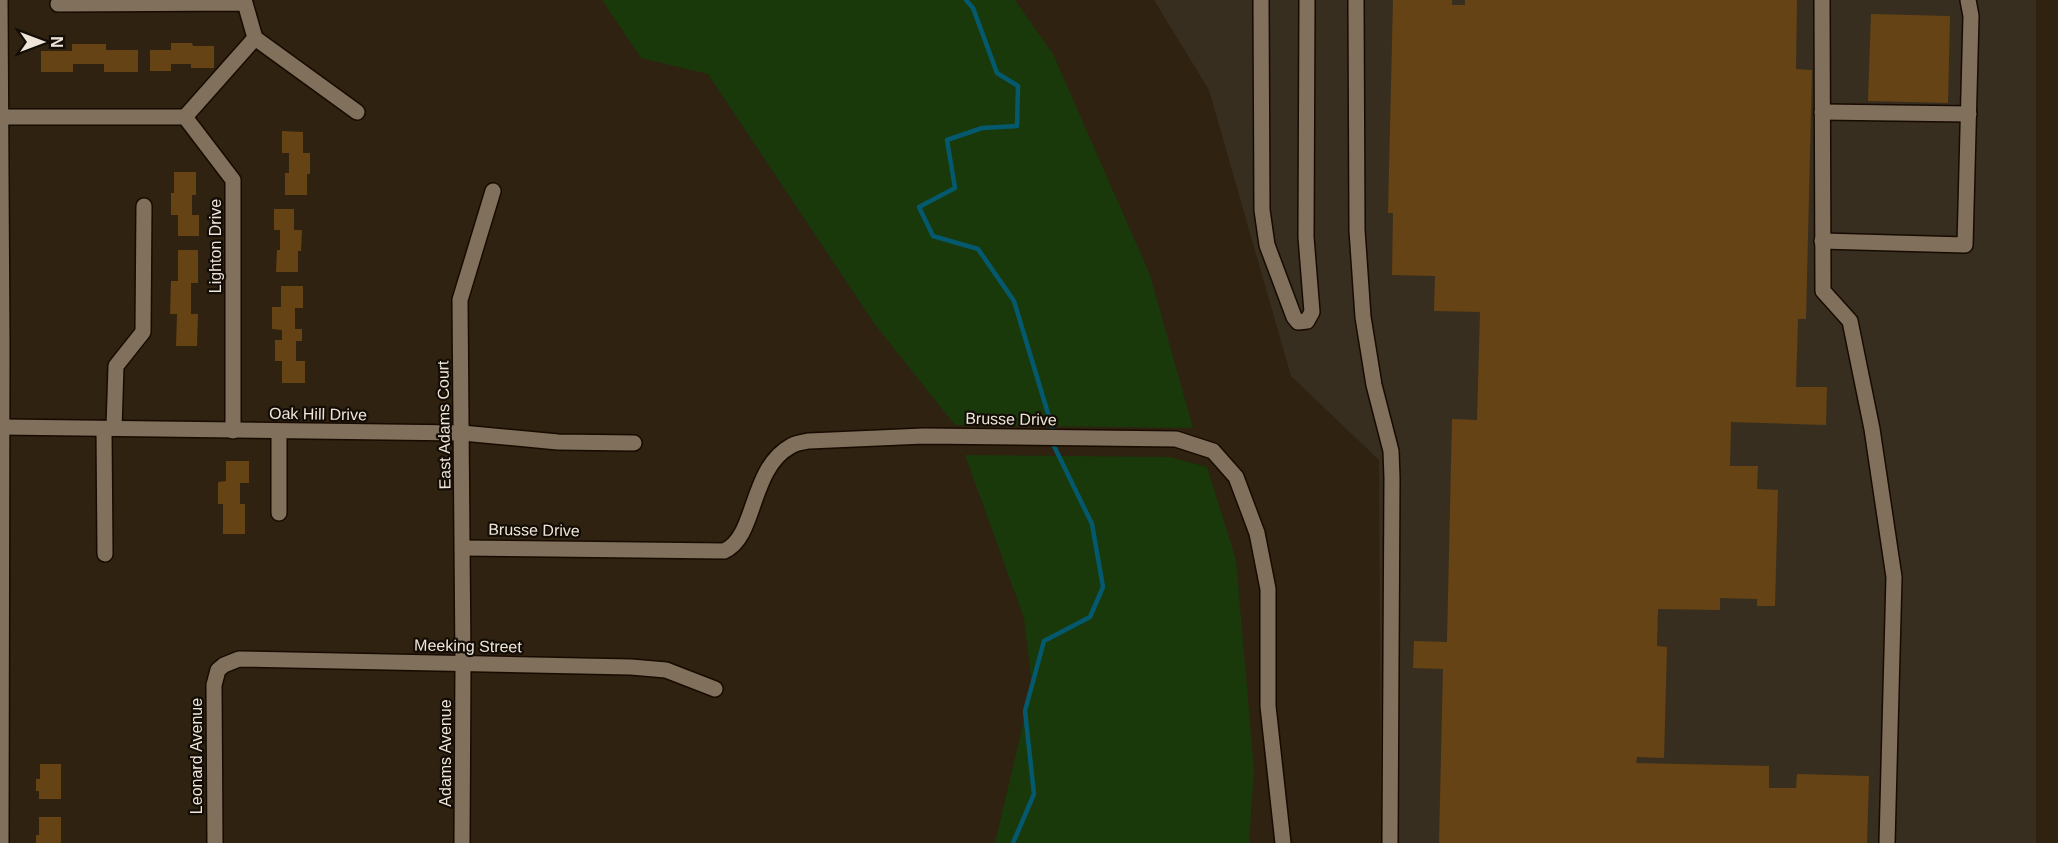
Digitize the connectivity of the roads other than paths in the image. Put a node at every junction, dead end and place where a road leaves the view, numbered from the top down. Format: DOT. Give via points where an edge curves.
graph roads {
  1 [pos="0,0"];
  2 [pos="1261,0"];
  3 [pos="1307,0"];
  4 [pos="1356,0"];
  5 [pos="1822,0"];
  6 [pos="1968,0"];
  7 [pos="58,4"];
  8 [pos="255,38"];
  9 [pos="357,112"];
  10 [pos="1822,112"];
  11 [pos="1968,114"];
  12 [pos="0,117"];
  13 [pos="184,117"];
  14 [pos="0,144"];
  15 [pos="493,191"];
  16 [pos="144,206"];
  17 [pos="1822,241"];
  18 [pos="1,346"];
  19 [pos="2,428"];
  20 [pos="109,428"];
  21 [pos="233,431"];
  22 [pos="279,432"];
  23 [pos="462,433"];
  24 [pos="634,442"];
  25 [pos="279,513"];
  26 [pos="463,548"];
  27 [pos="105,554"];
  28 [pos="463,663"];
  29 [pos="218,670"];
  30 [pos="716,689"];
  31 [pos="1,843"];
  32 [pos="215,843"];
  33 [pos="462,843"];
  34 [pos="1283,843"];
  35 [pos="1390,843"];
  36 [pos="1887,843"];
  1 -- 12 [label="street"];
  2 -- 3 [label="street" via="1262,210 1267,245 1298,322 1307,321 1312,312 1306,237"];
  4 -- 35 [label="street" via="1357,230 1363,317 1374,385 1391,451"];
  5 -- 10 [label="street"];
  6 -- 11 [label="street"];
  7 -- 8 [label="street" via="244,3"];
  8 -- 9 [label="street"];
  8 -- 13 [label="street"];
  10 -- 11 [label="street"];
  10 -- 17 [label="street"];
  11 -- 17 [label="street" via="1965,245"];
  12 -- 13 [label="street"];
  12 -- 14 [label="street"];
  13 -- 21 [label="street, Lighton Drive" via="233,180"];
  14 -- 18 [label="street"];
  15 -- 23 [label="street, East Adams Court" via="460,300"];
  16 -- 20 [label="street" via="143,332 116,366"];
  17 -- 36 [label="street" via="1823,291 1850,321 1872,429 1894,578"];
  18 -- 19 [label="street"];
  19 -- 20 [label="street, Oak Hill Drive"];
  19 -- 31 [label="street"];
  20 -- 21 [label="street, Oak Hill Drive"];
  20 -- 27 [label="street"];
  21 -- 22 [label="street, Oak Hill Drive"];
  22 -- 23 [label="street, Oak Hill Drive"];
  22 -- 25 [label="street"];
  23 -- 24 [label="street, Oak Hill Drive" via="558,442"];
  23 -- 26 [label="street, East Adams Court"];
  26 -- 28 [label="street, East Adams Court"];
  26 -- 34 [label="street, Brusse Drive" via="724,551 732,548 742,532 772,462 791,445 809,441 924,436 1176,440 1213,451 1236,477 1257,533 1268,589 1268,706"];
  28 -- 29 [label="street, Meeking Street" via="239,659"];
  28 -- 30 [label="street, Meeking Street" via="666,670"];
  28 -- 33 [label="street, Adams Avenue"];
  29 -- 32 [label="street, Leonard Avenue" via="214,685"];
}
